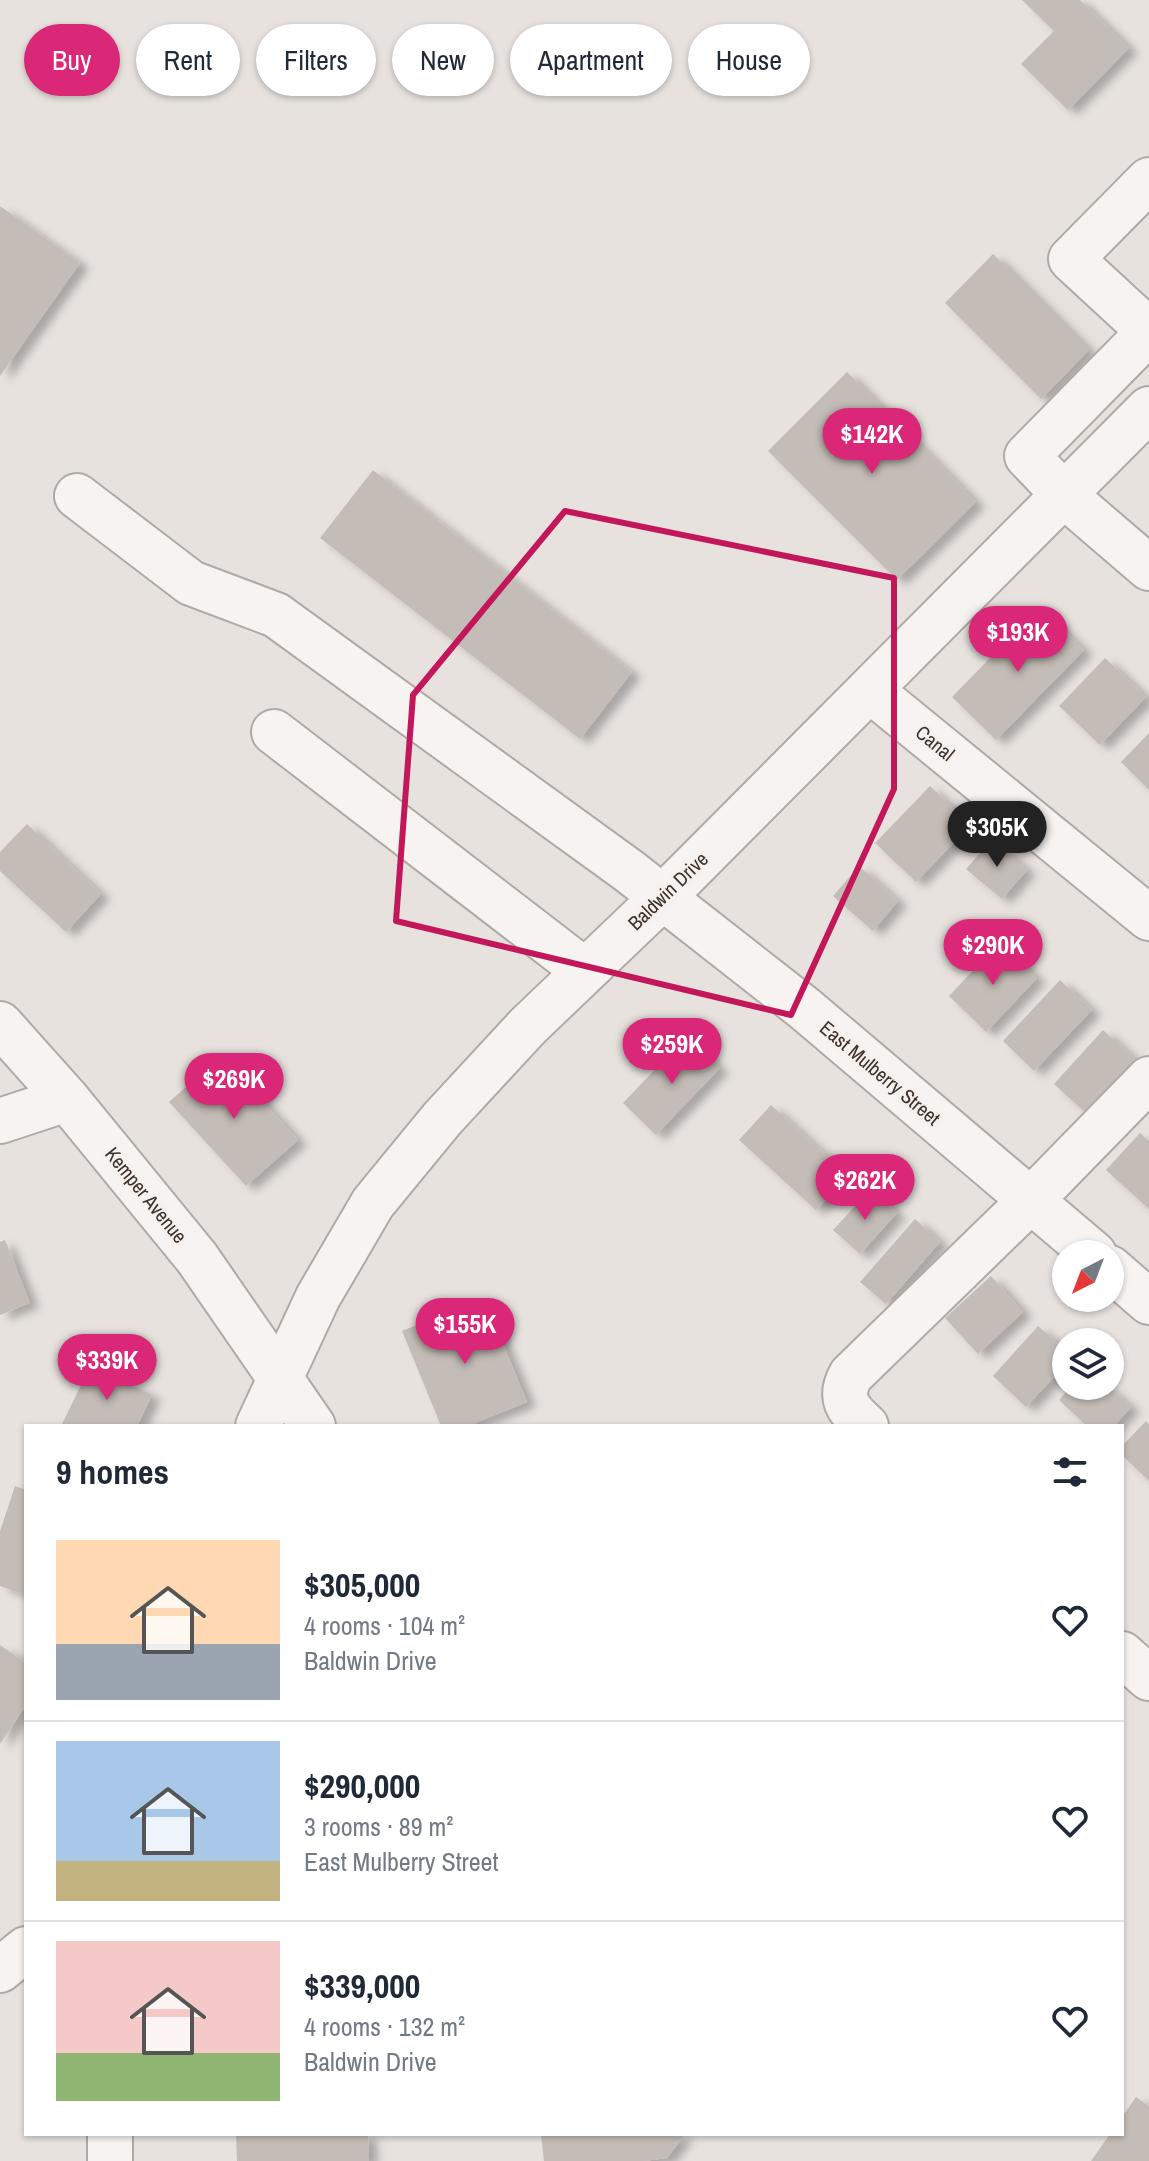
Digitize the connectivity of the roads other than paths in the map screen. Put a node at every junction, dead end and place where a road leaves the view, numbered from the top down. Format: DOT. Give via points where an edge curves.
graph roads {
  1 [pos="1149,180"];
  2 [pos="1149,332"];
  3 [pos="1149,409"];
  4 [pos="1064,495"];
  5 [pos="77,496"];
  6 [pos="1149,568"];
  7 [pos="870,690"];
  8 [pos="274,732"];
  9 [pos="663,897"];
  10 [pos="1149,918"];
  11 [pos="585,971"];
  12 [pos="0,1024"];
  13 [pos="1149,1079"];
  14 [pos="67,1099"];
  15 [pos="0,1121"];
  16 [pos="1031,1200"];
  17 [pos="1078,1240"];
  18 [pos="1124,1280"];
  19 [pos="1149,1302"];
  20 [pos="280,1375"];
  21 [pos="259,1424"];
  22 [pos="312,1424"];
  23 [pos="864,1424"];
  24 [pos="1124,1656"];
  25 [pos="1149,1678"];
  26 [pos="24,1951"];
  27 [pos="0,1970"];
  28 [pos="110,2136"];
  29 [pos="110,2161"];
  1 -- 2 [label="street" via="1071,259"];
  2 -- 4 [label="street" via="1027,456"];
  3 -- 4 [label="street, Baldwin Drive"];
  4 -- 6 [label="street"];
  4 -- 7 [label="street, Baldwin Drive"];
  5 -- 9 [label="street, East Mulberry Street" via="191,583 276,615"];
  7 -- 9 [label="street, Baldwin Drive"];
  7 -- 10 [label="street, Canal"];
  8 -- 11 [label="street"];
  9 -- 11 [label="street, Baldwin Drive"];
  9 -- 16 [label="street, East Mulberry Street"];
  11 -- 20 [label="street, Baldwin Drive" via="442,1119 373,1203"];
  12 -- 14 [label="street, Kemper Avenue"];
  13 -- 16 [label="street"];
  14 -- 15 [label="street"];
  14 -- 20 [label="street, Kemper Avenue" via="197,1258"];
  16 -- 17 [label="street, East Mulberry Street"];
  16 -- 23 [label="street" via="851,1375 844,1398"];
  18 -- 19 [label="street"];
  20 -- 21 [label="street, Baldwin Drive"];
  20 -- 22 [label="street, Kemper Avenue"];
  24 -- 25 [label="street"];
  26 -- 27 [label="street"];
  28 -- 29 [label="street"];
}
